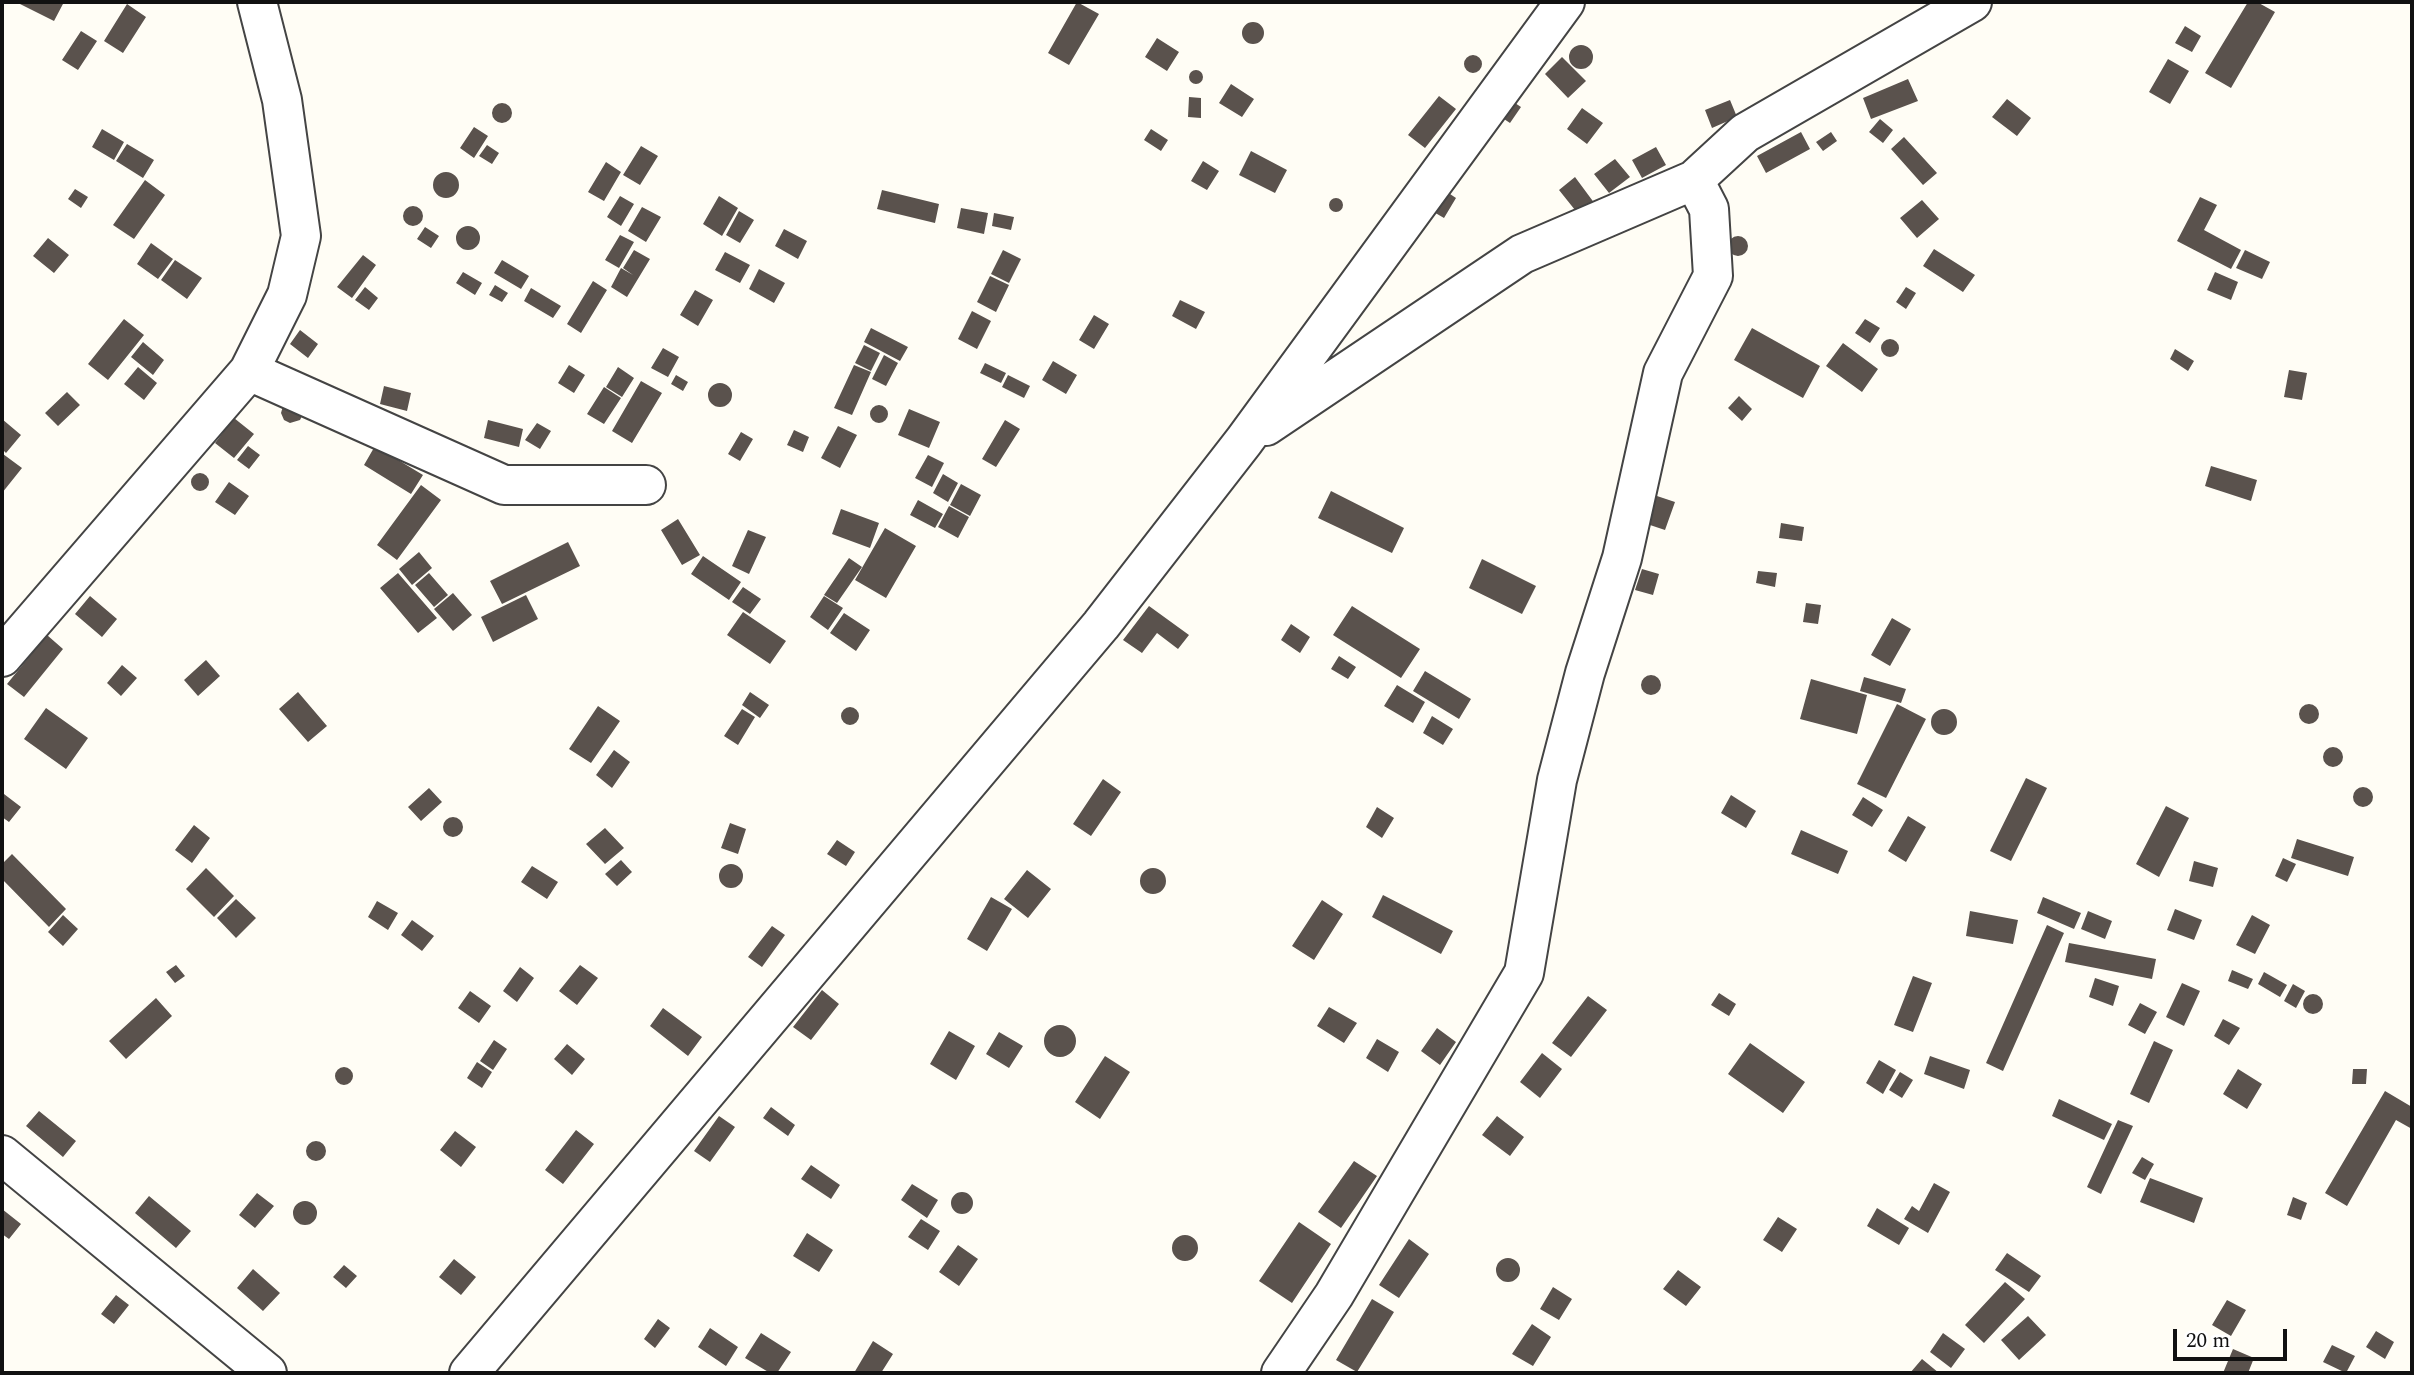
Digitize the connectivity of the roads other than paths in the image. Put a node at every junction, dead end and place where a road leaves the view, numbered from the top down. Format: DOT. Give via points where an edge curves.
graph roads {
  1 [pos="257,2"];
  2 [pos="1565,2"];
  3 [pos="1972,2"];
  4 [pos="1694,180"];
  5 [pos="249,371"];
  6 [pos="1244,441"];
  7 [pos="646,485"];
  8 [pos="2,657"];
  9 [pos="2,1155"];
  10 [pos="267,1373"];
  11 [pos="469,1373"];
  12 [pos="1282,1373"];
  1 -- 5 [label="street" via="282,100 301,236 287,295"];
  2 -- 6 [label="street"];
  3 -- 4 [label="street" via="1745,133"];
  4 -- 6 [label="street" via="1522,254"];
  4 -- 12 [label="street" via="1709,209 1713,276 1664,373 1622,558 1557,780 1524,973 1334,1295"];
  5 -- 7 [label="street" via="504,485"];
  5 -- 8 [label="street"];
  6 -- 11 [label="street" via="1101,625"];
  9 -- 10 [label="street"];
}
